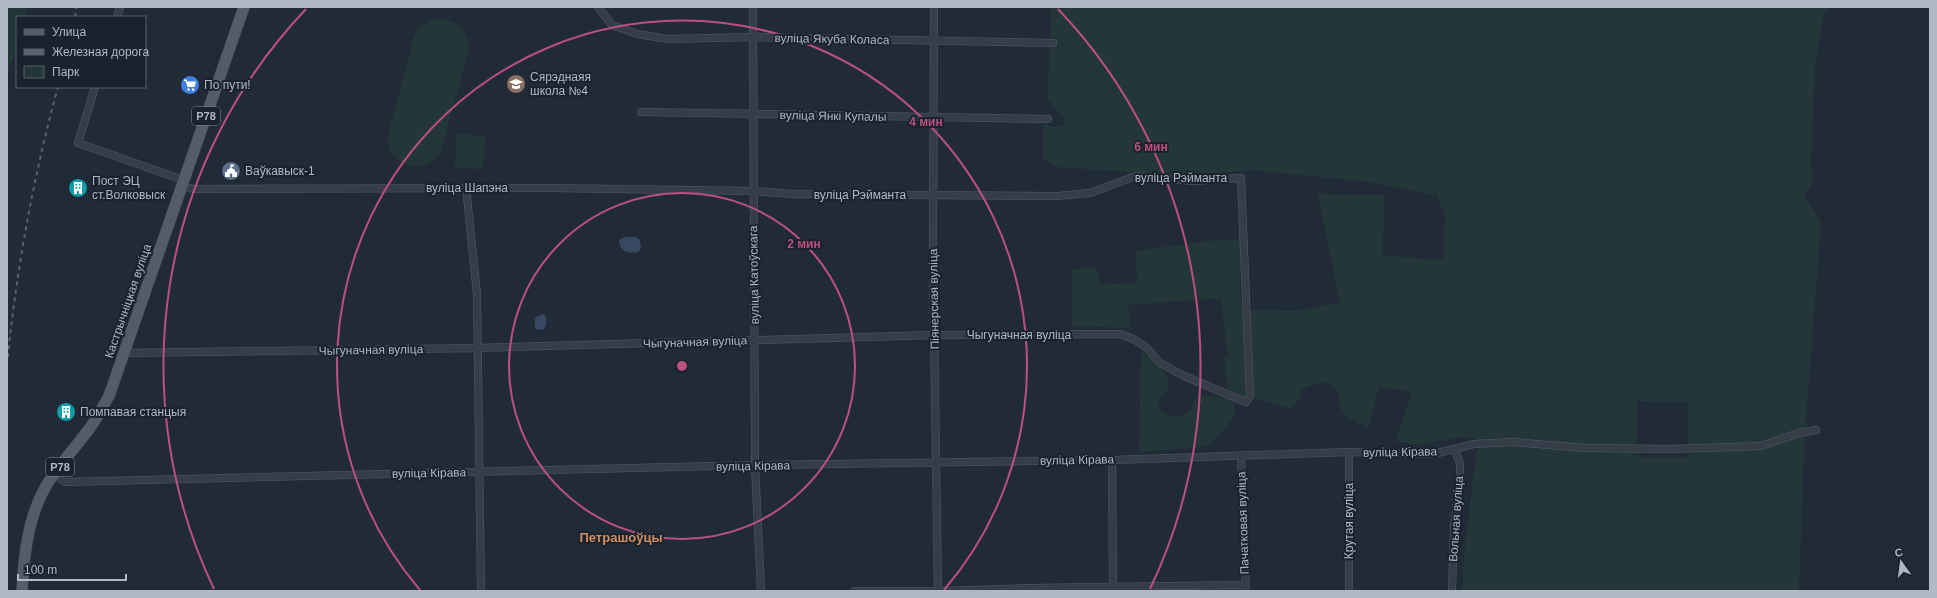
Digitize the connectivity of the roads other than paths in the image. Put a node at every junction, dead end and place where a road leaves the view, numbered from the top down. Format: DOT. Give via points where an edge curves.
graph roads {
  1 [pos="244,7"];
  2 [pos="598,7"];
  3 [pos="753,7"];
  4 [pos="934,7"];
  5 [pos="752,37"];
  6 [pos="933,41"];
  7 [pos="1053,43"];
  8 [pos="95,88"];
  9 [pos="642,112"];
  10 [pos="753,115"];
  11 [pos="933,118"];
  12 [pos="1048,119"];
  13 [pos="182,183"];
  14 [pos="466,187"];
  15 [pos="754,191"];
  16 [pos="933,195"];
  17 [pos="934,336"];
  18 [pos="755,340"];
  19 [pos="476,348"];
  20 [pos="124,353"];
  21 [pos="1246,402"];
  22 [pos="1816,430"];
  23 [pos="1454,449"];
  24 [pos="1349,452"];
  25 [pos="1241,455"];
  26 [pos="1112,460"];
  27 [pos="935,462"];
  28 [pos="755,465"];
  29 [pos="479,472"];
  30 [pos="53,474"];
  31 [pos="1113,587"];
  32 [pos="1246,588"];
  33 [pos="22,591"];
  34 [pos="481,591"];
  35 [pos="761,591"];
  36 [pos="855,591"];
  37 [pos="932,591"];
  38 [pos="939,591"];
  39 [pos="1349,591"];
  40 [pos="1452,591"];
  1 -- 13 [label="main road, Кастрычніцкая вуліца / Р78"];
  2 -- 5 [label="street, вуліца Якуба Коласа" via="612,25 636,34 668,39"];
  3 -- 5 [label="street, вуліца Катоўскага"];
  4 -- 6 [label="street, Піянерская вуліца"];
  5 -- 6 [label="street, вуліца Якуба Коласа"];
  5 -- 10 [label="street, вуліца Катоўскага"];
  6 -- 7 [label="street, вуліца Якуба Коласа"];
  6 -- 11 [label="street, Піянерская вуліца"];
  8 -- 13 [label="street, вуліца Шапэна" via="78,143"];
  9 -- 10 [label="street, вуліца Янкі Купалы"];
  10 -- 11 [label="street, вуліца Янкі Купалы"];
  10 -- 15 [label="street, вуліца Катоўскага"];
  11 -- 12 [label="street, вуліца Янкі Купалы"];
  11 -- 16 [label="street, Піянерская вуліца"];
  13 -- 14 [label="street, вуліца Шапэна" via="194,189"];
  13 -- 20 [label="main road, Кастрычніцкая вуліца / Р78"];
  14 -- 15 [label="street, вуліца Шапэна"];
  14 -- 19 [label="street" via="477,294"];
  15 -- 16 [label="street, вуліца Рэйманта" via="792,194"];
  15 -- 18 [label="street, вуліца Катоўскага"];
  16 -- 17 [label="street, Піянерская вуліца"];
  16 -- 21 [label="street, вуліца Рэйманта" via="1058,196 1090,193 1136,176 1192,181 1242,178 1250,396"];
  17 -- 18 [label="street, Чыгуначная вуліца"];
  17 -- 21 [label="street, Чыгуначная вуліца" via="1121,334 1147,348 1160,363"];
  17 -- 27 [label="street, Піянерская вуліца"];
  18 -- 19 [label="street, Чыгуначная вуліца"];
  18 -- 28 [label="street, вуліца Катоўскага"];
  19 -- 20 [label="street, Чыгуначная вуліца"];
  19 -- 29 [label="street"];
  20 -- 30 [label="main road, Кастрычніцкая вуліца / Р78" via="109,396 93,424"];
  22 -- 23 [label="street, вуліца Кірава" via="1761,446 1586,448 1512,442 1474,444"];
  23 -- 24 [label="street, вуліца Кірава" via="1438,453 1412,454"];
  23 -- 40 [label="street, Вольная вуліца" via="1460,464 1460,478 1454,526"];
  24 -- 25 [label="street, вуліца Кірава"];
  24 -- 39 [label="street, Крутая вуліца"];
  25 -- 26 [label="street, вуліца Кірава"];
  25 -- 32 [label="street, Пачатковая вуліца"];
  26 -- 27 [label="street, вуліца Кірава"];
  26 -- 31 [label="street"];
  27 -- 28 [label="street, вуліца Кірава"];
  27 -- 38 [label="street, Піянерская вуліца"];
  28 -- 29 [label="street, вуліца Кірава"];
  28 -- 35 [label="street, вуліца Катоўскага"];
  29 -- 30 [label="street, вуліца Кірава" via="65,482"];
  29 -- 34 [label="street"];
  30 -- 33 [label="main road, Кастрычніцкая вуліца / Р78" via="39,500 31,525 24,559"];
  31 -- 32 [label="street"];
  31 -- 38 [label="street"];
  36 -- 37 [label="street"];
}
